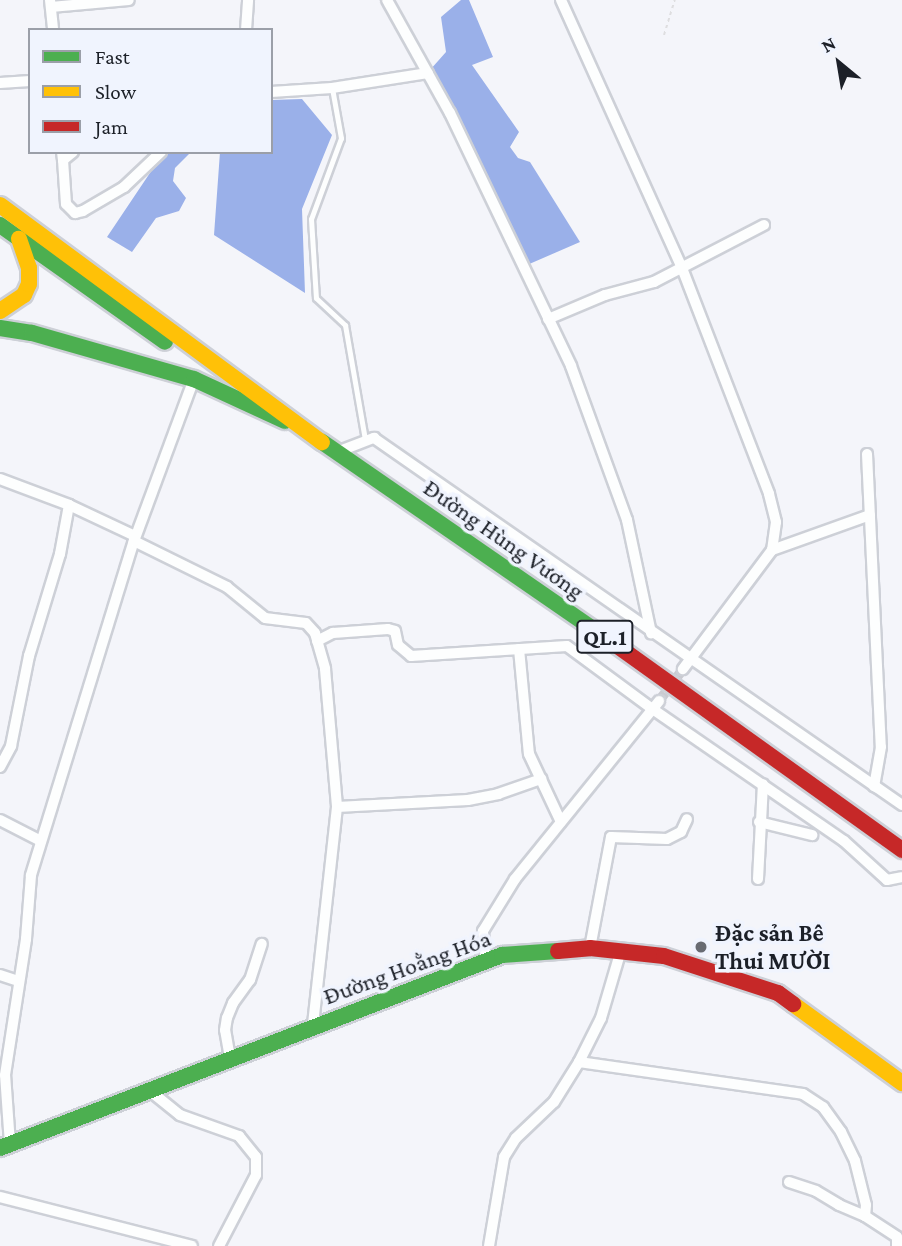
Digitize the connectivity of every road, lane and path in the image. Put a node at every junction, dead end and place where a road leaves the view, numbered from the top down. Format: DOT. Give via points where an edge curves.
graph roads {
  1 [pos="130,0"];
  2 [pos="248,0"];
  3 [pos="387,0"];
  4 [pos="561,0"];
  5 [pos="675,0"];
  6 [pos="51,4"];
  7 [pos="53,28"];
  8 [pos="246,28"];
  9 [pos="663,35"];
  10 [pos="428,73"];
  11 [pos="28,81"];
  12 [pos="0,83"];
  13 [pos="332,88"];
  14 [pos="273,92"];
  15 [pos="159,154"];
  16 [pos="62,156"];
  17 [pos="0,205"];
  18 [pos="0,225"];
  19 [pos="764,225"];
  20 [pos="19,239"];
  21 [pos="682,268"];
  22 [pos="0,311"];
  23 [pos="548,319"];
  24 [pos="0,328"];
  25 [pos="194,379"];
  26 [pos="311,434"];
  27 [pos="365,440"];
  28 [pos="336,452"];
  29 [pos="867,454"];
  30 [pos="0,479"];
  31 [pos="69,505"];
  32 [pos="870,515"];
  33 [pos="134,538"];
  34 [pos="772,550"];
  35 [pos="651,633"];
  36 [pos="317,641"];
  37 [pos="519,649"];
  38 [pos="687,665"];
  39 [pos="655,705"];
  40 [pos="0,767"];
  41 [pos="541,779"];
  42 [pos="763,784"];
  43 [pos="874,786"];
  44 [pos="902,806"];
  45 [pos="337,807"];
  46 [pos="687,819"];
  47 [pos="0,820"];
  48 [pos="561,822"];
  49 [pos="759,822"];
  50 [pos="812,835"];
  51 [pos="41,841"];
  52 [pos="902,850"];
  53 [pos="758,879"];
  54 [pos="900,881"];
  55 [pos="262,944"];
  56 [pos="590,948"];
  57 [pos="621,950"];
  58 [pos="486,961"];
  59 [pos="0,975"];
  60 [pos="19,981"];
  61 [pos="313,1026"];
  62 [pos="230,1058"];
  63 [pos="579,1062"];
  64 [pos="902,1083"];
  65 [pos="149,1090"];
  66 [pos="5,1146"];
  67 [pos="789,1182"];
  68 [pos="0,1197"];
  69 [pos="865,1216"];
  70 [pos="192,1246"];
  71 [pos="219,1246"];
  72 [pos="489,1246"];
  73 [pos="897,1246"];
  1 -- 6 [label="street"];
  2 -- 8 [label="street"];
  3 -- 10 [label="street"];
  4 -- 21 [label="street"];
  5 -- 9 [label="path"];
  6 -- 7 [label="street"];
  10 -- 13 [label="street"];
  10 -- 23 [label="street"];
  11 -- 12 [label="street"];
  13 -- 14 [label="street"];
  13 -- 27 [label="lane" via="341,138 311,219 316,298 345,325"];
  15 -- 16 [label="street" via="124,187 75,213 66,204"];
  17 -- 26 [label="main road, Đường Hùng Vương / QL.1"];
  18 -- 20 [label="main road, Đường Hùng Vương / QL.1"];
  19 -- 21 [label="street"];
  20 -- 22 [label="main road" via="29,284 24,295"];
  20 -- 26 [label="main road, Đường Hùng Vương / QL.1" via="229,385"];
  21 -- 23 [label="street"];
  21 -- 34 [label="street" via="769,494 776,522"];
  23 -- 35 [label="street" via="571,366 627,520"];
  24 -- 25 [label="main road"];
  25 -- 26 [label="main road"];
  25 -- 33 [label="street"];
  26 -- 28 [label="main road, Đường Hùng Vương / QL.1"];
  27 -- 28 [label="street"];
  27 -- 35 [label="street" via="374,438"];
  28 -- 52 [label="main road, Đường Hùng Vương / QL.1" via="513,571"];
  29 -- 32 [label="street"];
  30 -- 31 [label="street"];
  31 -- 33 [label="street"];
  31 -- 40 [label="street" via="60,554 29,656 11,746"];
  32 -- 34 [label="street"];
  32 -- 43 [label="street" via="881,747"];
  33 -- 36 [label="street" via="226,587 265,618 309,624"];
  33 -- 51 [label="street"];
  34 -- 38 [label="street"];
  35 -- 38 [label="street"];
  36 -- 37 [label="street" via="333,633 388,628 395,631 398,645 411,656"];
  36 -- 45 [label="street" via="325,670"];
  37 -- 39 [label="street" via="567,646"];
  37 -- 41 [label="street" via="529,754"];
  38 -- 43 [label="street"];
  39 -- 42 [label="street"];
  39 -- 48 [label="street"];
  41 -- 45 [label="street" via="458,801"];
  41 -- 48 [label="street"];
  42 -- 49 [label="street"];
  42 -- 54 [label="street" via="844,841 887,880"];
  43 -- 44 [label="street"];
  45 -- 61 [label="street"];
  46 -- 56 [label="street" via="681,832 667,839 611,837"];
  47 -- 51 [label="street"];
  48 -- 58 [label="street" via="515,879 483,931"];
  49 -- 50 [label="street"];
  49 -- 53 [label="street"];
  51 -- 60 [label="street" via="31,875"];
  55 -- 62 [label="street" via="250,980 227,1018"];
  56 -- 57 [label="main road, Đường Hoằng Hóa"];
  56 -- 58 [label="main road, Đường Hoằng Hóa" via="502,955"];
  57 -- 63 [label="street" via="601,1018"];
  57 -- 64 [label="main road, Đường Hoằng Hóa" via="664,956 778,993"];
  58 -- 61 [label="main road, Đường Hoằng Hóa"];
  59 -- 60 [label="street"];
  60 -- 66 [label="street" via="5,1075"];
  61 -- 62 [label="main road, Đường Hoằng Hóa"];
  62 -- 65 [label="main road, Đường Hoằng Hóa"];
  63 -- 69 [label="street" via="803,1094 822,1107 856,1161"];
  63 -- 72 [label="street" via="554,1102 516,1139 505,1157"];
  65 -- 66 [label="main road, Đường Hoằng Hóa"];
  65 -- 71 [label="street" via="180,1115 239,1136 256,1157 256,1175"];
  67 -- 69 [label="street"];
  68 -- 70 [label="street"];
  69 -- 73 [label="street" via="897,1237"];
}
